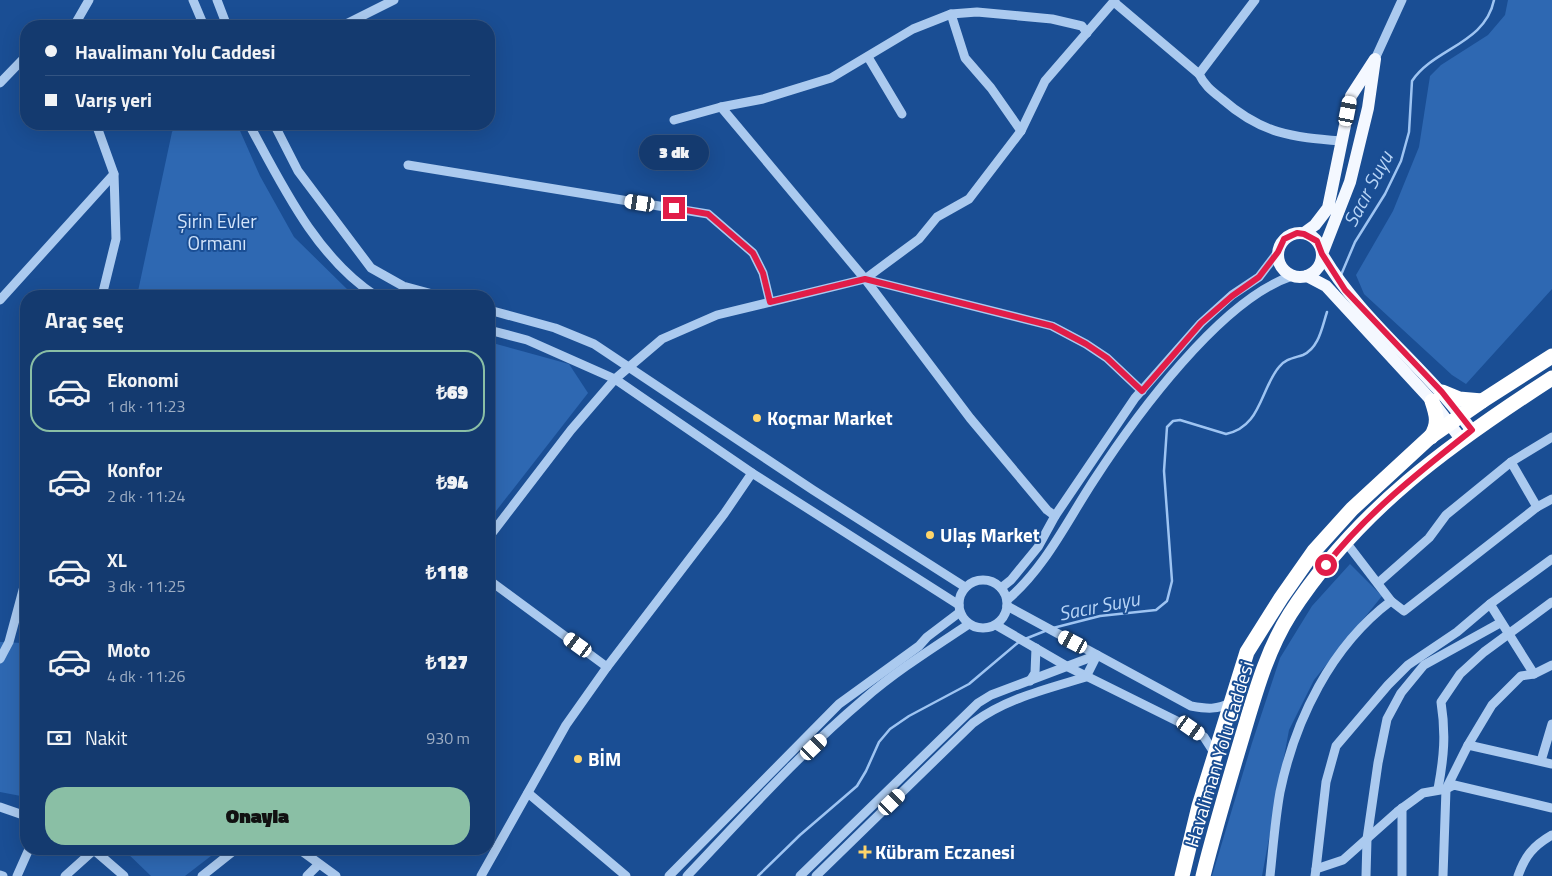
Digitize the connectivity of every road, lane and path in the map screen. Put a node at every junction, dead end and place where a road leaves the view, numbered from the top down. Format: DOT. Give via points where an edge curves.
graph roads {
  1 [pos="88,0"];
  2 [pos="193,0"];
  3 [pos="217,0"];
  4 [pos="394,0"];
  5 [pos="1255,0"];
  6 [pos="1402,0"];
  7 [pos="1114,1"];
  8 [pos="952,14"];
  9 [pos="76,20"];
  10 [pos="201,20"];
  11 [pos="225,20"];
  12 [pos="354,20"];
  13 [pos="1087,33"];
  14 [pos="868,57"];
  15 [pos="1374,59"];
  16 [pos="20,62"];
  17 [pos="1199,74"];
  18 [pos="0,83"];
  19 [pos="721,106"];
  20 [pos="902,114"];
  21 [pos="674,120"];
  22 [pos="98,130"];
  23 [pos="252,130"];
  24 [pos="277,130"];
  25 [pos="1021,130"];
  26 [pos="1342,141"];
  27 [pos="408,165"];
  28 [pos="114,174"];
  29 [pos="1304,234"];
  30 [pos="1278,252"];
  31 [pos="1322,254"];
  32 [pos="1292,276"];
  33 [pos="1307,276"];
  34 [pos="865,279"];
  35 [pos="103,290"];
  36 [pos="367,290"];
  37 [pos="418,290"];
  38 [pos="0,300"];
  39 [pos="770,302"];
  40 [pos="495,312"];
  41 [pos="495,332"];
  42 [pos="1552,356"];
  43 [pos="628,367"];
  44 [pos="1552,378"];
  45 [pos="615,379"];
  46 [pos="1142,391"];
  47 [pos="1437,396"];
  48 [pos="1482,401"];
  49 [pos="1455,420"];
  50 [pos="1467,435"];
  51 [pos="1430,437"];
  52 [pos="1552,437"];
  53 [pos="1511,462"];
  54 [pos="752,473"];
  55 [pos="1552,500"];
  56 [pos="1537,507"];
  57 [pos="1055,516"];
  58 [pos="495,529"];
  59 [pos="1346,541"];
  60 [pos="1552,559"];
  61 [pos="1378,583"];
  62 [pos="495,584"];
  63 [pos="965,587"];
  64 [pos="1001,588"];
  65 [pos="20,600"];
  66 [pos="1391,601"];
  67 [pos="1552,602"];
  68 [pos="1007,603"];
  69 [pos="1490,604"];
  70 [pos="959,609"];
  71 [pos="1500,623"];
  72 [pos="968,624"];
  73 [pos="996,625"];
  74 [pos="1508,634"];
  75 [pos="1036,648"];
  76 [pos="1097,655"];
  77 [pos="0,659"];
  78 [pos="607,667"];
  79 [pos="1068,667"];
  80 [pos="1551,669"];
  81 [pos="1534,674"];
  82 [pos="1086,677"];
  83 [pos="1030,681"];
  84 [pos="1388,685"];
  85 [pos="1401,693"];
  86 [pos="1232,702"];
  87 [pos="1552,724"];
  88 [pos="1468,745"];
  89 [pos="1215,754"];
  90 [pos="1541,761"];
  91 [pos="1552,764"];
  92 [pos="1442,789"];
  93 [pos="528,793"];
  94 [pos="0,807"];
  95 [pos="1402,808"];
  96 [pos="1552,808"];
  97 [pos="20,814"];
  98 [pos="1552,835"];
  99 [pos="1367,839"];
  100 [pos="495,851"];
  101 [pos="26,855"];
  102 [pos="87,855"];
  103 [pos="100,855"];
  104 [pos="228,855"];
  105 [pos="307,855"];
  106 [pos="493,855"];
  107 [pos="320,864"];
  108 [pos="1316,873"];
  109 [pos="17,876"];
  110 [pos="65,876"];
  111 [pos="124,876"];
  112 [pos="202,876"];
  113 [pos="307,876"];
  114 [pos="336,876"];
  115 [pos="481,876"];
  116 [pos="626,876"];
  117 [pos="669,876"];
  118 [pos="687,876"];
  119 [pos="800,876"];
  120 [pos="816,876"];
  121 [pos="1182,876"];
  122 [pos="1203,876"];
  123 [pos="1270,876"];
  124 [pos="1366,876"];
  125 [pos="1402,876"];
  126 [pos="1443,876"];
  127 [pos="1518,876"];
  1 -- 9 [label="street"];
  2 -- 10 [label="street"];
  3 -- 11 [label="street"];
  4 -- 12 [label="street"];
  5 -- 17 [label="street"];
  6 -- 15 [label="street"];
  7 -- 13 [label="street"];
  7 -- 17 [label="street"];
  8 -- 13 [label="street" via="977,12 1052,19 1082,26"];
  8 -- 14 [label="street" via="913,29"];
  8 -- 25 [label="street" via="965,58"];
  13 -- 25 [label="street" via="1046,82"];
  14 -- 19 [label="street" via="831,78 763,100"];
  14 -- 20 [label="street"];
  15 -- 26 [label="main road" via="1351,96"];
  15 -- 31 [label="main road" via="1368,108 1350,182"];
  16 -- 18 [label="street"];
  17 -- 26 [label="street" via="1203,83 1240,115 1264,129"];
  19 -- 21 [label="street"];
  19 -- 34 [label="street"];
  22 -- 28 [label="street"];
  23 -- 36 [label="street" via="311,229"];
  24 -- 37 [label="street" via="298,172 371,268 403,286"];
  25 -- 34 [label="street" via="969,199 937,217 919,239"];
  26 -- 29 [label="main road" via="1328,208"];
  27 -- 39 [label="street" via="708,214 753,253 763,273"];
  28 -- 35 [label="street" via="116,239"];
  28 -- 38 [label="street"];
  29 -- 30 [label="main road" via="1297,233 1284,239"];
  29 -- 31 [label="main road" via="1317,241"];
  30 -- 32 [label="main road" via="1281,267"];
  30 -- 46 [label="street" via="1259,277 1201,323"];
  31 -- 33 [label="main road" via="1318,268"];
  31 -- 47 [label="main road" via="1345,290"];
  32 -- 33 [label="main road"];
  32 -- 68 [label="street" via="1264,289 1205,338 1130,428 1055,544"];
  33 -- 47 [label="main road" via="1326,286"];
  34 -- 39 [label="street"];
  34 -- 46 [label="street" via="1052,326 1107,358"];
  34 -- 57 [label="street" via="970,418"];
  39 -- 43 [label="street" via="717,315 662,339"];
  40 -- 43 [label="street" via="555,328 594,344"];
  41 -- 45 [label="street" via="527,340"];
  42 -- 48 [label="highway, Havalimanı Yolu Caddesi"];
  43 -- 45 [label="street"];
  43 -- 63 [label="street"];
  44 -- 50 [label="highway, Havalimanı Yolu Caddesi"];
  45 -- 54 [label="street"];
  45 -- 58 [label="street" via="571,430"];
  46 -- 57 [label="street"];
  47 -- 48 [label="highway"];
  47 -- 49 [label="main road"];
  47 -- 51 [label="highway" via="1438,417"];
  48 -- 49 [label="highway, Havalimanı Yolu Caddesi"];
  49 -- 50 [label="main road"];
  49 -- 51 [label="highway, Havalimanı Yolu Caddesi"];
  50 -- 59 [label="highway, Havalimanı Yolu Caddesi" via="1407,481"];
  51 -- 86 [label="highway, Havalimanı Yolu Caddesi" via="1352,509 1314,551 1247,652"];
  52 -- 53 [label="street"];
  53 -- 56 [label="street"];
  53 -- 61 [label="street" via="1446,515 1429,538"];
  54 -- 70 [label="street"];
  54 -- 78 [label="street"];
  55 -- 56 [label="street"];
  56 -- 66 [label="street" via="1404,611"];
  57 -- 64 [label="street" via="1038,547"];
  59 -- 61 [label="street"];
  59 -- 122 [label="highway, Havalimanı Yolu Caddesi" via="1289,616 1261,677"];
  60 -- 69 [label="street"];
  61 -- 66 [label="street"];
  62 -- 78 [label="street"];
  63 -- 64 [label="street" via="987,580"];
  63 -- 70 [label="street"];
  64 -- 68 [label="street"];
  65 -- 77 [label="street"];
  66 -- 123 [label="street" via="1371,615 1322,676 1296,737 1280,792"];
  67 -- 74 [label="street"];
  68 -- 73 [label="street" via="1006,613"];
  68 -- 76 [label="street"];
  69 -- 71 [label="street"];
  69 -- 84 [label="street" via="1457,632 1408,665"];
  70 -- 72 [label="street"];
  70 -- 117 [label="street" via="919,646 840,704"];
  71 -- 74 [label="street"];
  71 -- 85 [label="street" via="1424,665"];
  72 -- 73 [label="street" via="982,629"];
  72 -- 118 [label="street" via="863,699"];
  73 -- 75 [label="street"];
  74 -- 81 [label="street"];
  74 -- 92 [label="street" via="1460,674 1441,702 1446,723"];
  75 -- 79 [label="street"];
  75 -- 83 [label="street" via="1035,673"];
  76 -- 79 [label="street"];
  76 -- 82 [label="street"];
  76 -- 86 [label="street" via="1191,706 1220,708"];
  78 -- 93 [label="street" via="566,725"];
  79 -- 82 [label="street"];
  79 -- 83 [label="street"];
  80 -- 81 [label="street"];
  81 -- 88 [label="street" via="1521,676 1492,705"];
  82 -- 89 [label="street" via="1191,728 1204,737"];
  82 -- 120 [label="street" via="1021,697 979,718"];
  83 -- 119 [label="street" via="978,703"];
  84 -- 85 [label="street"];
  84 -- 108 [label="street" via="1336,746 1326,782"];
  85 -- 99 [label="street" via="1387,719"];
  86 -- 89 [label="highway, Havalimanı Yolu Caddesi"];
  87 -- 90 [label="street"];
  88 -- 90 [label="street"];
  88 -- 92 [label="street"];
  89 -- 121 [label="highway, Havalimanı Yolu Caddesi"];
  90 -- 91 [label="street"];
  92 -- 95 [label="street" via="1423,793"];
  92 -- 96 [label="street" via="1454,785"];
  92 -- 126 [label="street"];
  93 -- 100 [label="street"];
  93 -- 116 [label="street"];
  94 -- 97 [label="street"];
  95 -- 99 [label="street"];
  95 -- 125 [label="street"];
  98 -- 127 [label="street" via="1536,844 1524,860"];
  99 -- 108 [label="street" via="1343,860"];
  99 -- 124 [label="street"];
  101 -- 109 [label="street"];
  102 -- 110 [label="street"];
  103 -- 111 [label="street"];
  104 -- 112 [label="street"];
  105 -- 107 [label="street"];
  106 -- 115 [label="street"];
  107 -- 113 [label="street"];
  107 -- 114 [label="street"];
}
